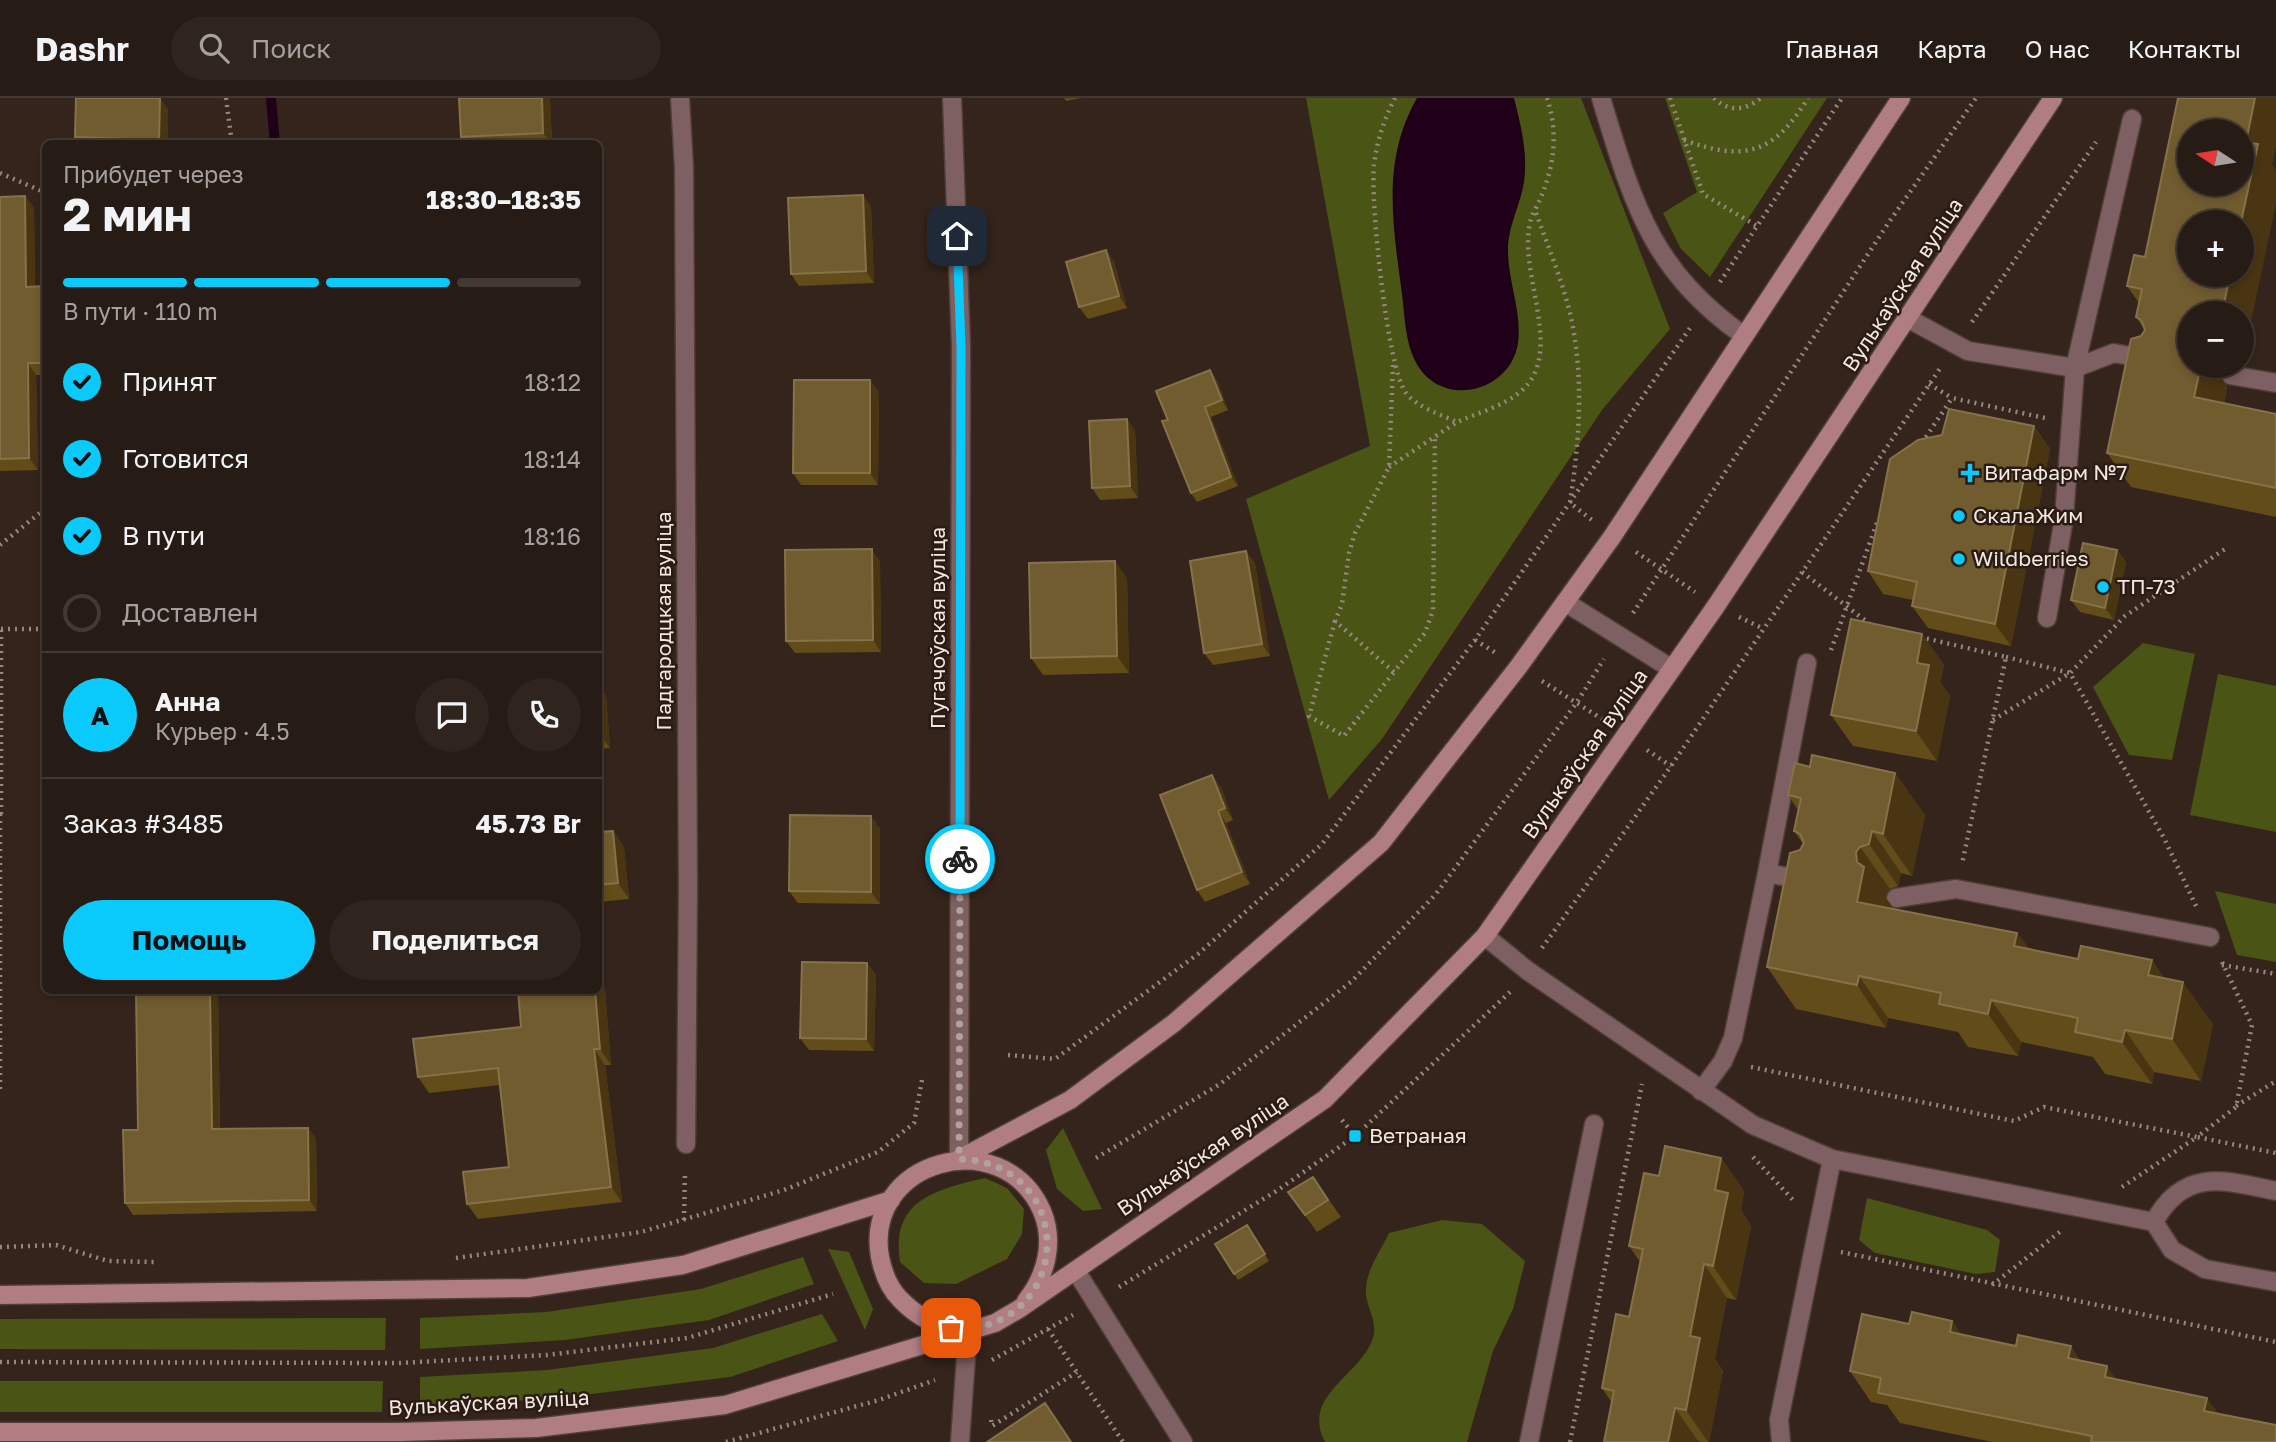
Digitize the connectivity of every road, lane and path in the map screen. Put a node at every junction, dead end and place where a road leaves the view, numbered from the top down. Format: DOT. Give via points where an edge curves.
graph roads {
  1 [pos="226,98"];
  2 [pos="680,98"];
  3 [pos="952,98"];
  4 [pos="1395,98"];
  5 [pos="1547,98"];
  6 [pos="1601,98"];
  7 [pos="1670,98"];
  8 [pos="1714,98"];
  9 [pos="1761,98"];
  10 [pos="1808,98"];
  11 [pos="1842,98"];
  12 [pos="1901,98"];
  13 [pos="1976,98"];
  14 [pos="2053,98"];
  15 [pos="2132,119"];
  16 [pos="231,140"];
  17 [pos="1684,141"];
  18 [pos="0,173"];
  19 [pos="42,191"];
  20 [pos="1535,210"];
  21 [pos="1758,226"];
  22 [pos="1705,306"];
  23 [pos="1909,319"];
  24 [pos="1744,336"];
  25 [pos="1394,361"];
  26 [pos="2157,362"];
  27 [pos="2075,368"];
  28 [pos="2247,378"];
  29 [pos="2276,383"];
  30 [pos="1929,384"];
  31 [pos="1952,398"];
  32 [pos="1457,422"];
  33 [pos="2071,424"];
  34 [pos="1435,437"];
  35 [pos="1916,452"];
  36 [pos="1389,467"];
  37 [pos="1570,503"];
  38 [pos="1883,507"];
  39 [pos="42,511"];
  40 [pos="1612,537"];
  41 [pos="0,545"];
  42 [pos="2225,549"];
  43 [pos="1661,569"];
  44 [pos="1802,572"];
  45 [pos="1565,602"];
  46 [pos="1847,605"];
  47 [pos="1716,606"];
  48 [pos="2047,618"];
  49 [pos="1335,621"];
  50 [pos="1873,626"];
  51 [pos="1,629"];
  52 [pos="42,629"];
  53 [pos="1764,629"];
  54 [pos="1913,636"];
  55 [pos="1618,637"];
  56 [pos="1475,640"];
  57 [pos="2006,657"];
  58 [pos="1807,663"];
  59 [pos="1828,663"];
  60 [pos="1519,666"];
  61 [pos="1672,669"];
  62 [pos="1394,672"];
  63 [pos="2070,673"];
  64 [pos="1577,702"];
  65 [pos="1992,720"];
  66 [pos="1627,736"];
  67 [pos="1671,766"];
  68 [pos="0,814"];
  69 [pos="1767,873"];
  70 [pos="1822,884"];
  71 [pos="1956,889"];
  72 [pos="1896,898"];
  73 [pos="1485,936"];
  74 [pos="2210,937"];
  75 [pos="1507,994"];
  76 [pos="1519,1002"];
  77 [pos="1,1034"];
  78 [pos="1008,1055"];
  79 [pos="1723,1061"];
  80 [pos="1631,1076"];
  81 [pos="922,1080"];
  82 [pos="2276,1080"];
  83 [pos="1642,1084"];
  84 [pos="1653,1091"];
  85 [pos="1701,1091"];
  86 [pos="0,1092"];
  87 [pos="2236,1107"];
  88 [pos="1594,1124"];
  89 [pos="686,1144"];
  90 [pos="1752,1156"];
  91 [pos="1096,1158"];
  92 [pos="959,1159"];
  93 [pos="1832,1159"];
  94 [pos="2276,1191"];
  95 [pos="891,1200"];
  96 [pos="684,1220"];
  97 [pos="2154,1222"];
  98 [pos="1818,1227"];
  99 [pos="0,1247"];
  100 [pos="452,1259"];
  101 [pos="163,1262"];
  102 [pos="1076,1271"];
  103 [pos="2276,1282"];
  104 [pos="833,1294"];
  105 [pos="0,1295"];
  106 [pos="1019,1309"];
  107 [pos="968,1329"];
  108 [pos="1048,1329"];
  109 [pos="2276,1342"];
  110 [pos="0,1362"];
  111 [pos="1077,1372"];
  112 [pos="935,1380"];
  113 [pos="991,1413"];
  114 [pos="0,1432"];
  115 [pos="726,1442"];
  116 [pos="960,1442"];
  117 [pos="1123,1442"];
  118 [pos="1183,1442"];
  119 [pos="1529,1442"];
  120 [pos="1570,1442"];
  121 [pos="1782,1442"];
  1 -- 16 [label="path"];
  2 -- 89 [label="street, Падгародцкая вуліца" via="684,182"];
  3 -- 92 [label="street, Пугачоўская вуліца" via="961,346"];
  4 -- 25 [label="path" via="1378,142 1373,185"];
  5 -- 20 [label="path" via="1553,154"];
  6 -- 22 [label="street" via="1644,222 1670,268"];
  7 -- 17 [label="path"];
  8 -- 9 [label="path" via="1722,106 1739,109"];
  10 -- 17 [label="path" via="1785,130 1760,147 1737,154"];
  11 -- 21 [label="path"];
  12 -- 24 [label="street, Вулькаўская вуліца"];
  13 -- 43 [label="path"];
  14 -- 23 [label="street, Вулькаўская вуліца"];
  15 -- 27 [label="street"];
  17 -- 21 [label="path" via="1703,194"];
  18 -- 19 [label="path"];
  20 -- 32 [label="path" via="1527,246 1540,335 1536,368 1514,397"];
  20 -- 37 [label="path" via="1562,286 1575,341 1579,431"];
  21 -- 22 [label="path"];
  22 -- 24 [label="street"];
  22 -- 37 [label="path"];
  23 -- 27 [label="street" via="1968,351"];
  23 -- 47 [label="street, Вулькаўская вуліца"];
  24 -- 40 [label="street, Вулькаўская вуліца"];
  25 -- 32 [label="path" via="1400,383 1412,399"];
  25 -- 36 [label="path"];
  26 -- 27 [label="street" via="2114,353"];
  27 -- 33 [label="street"];
  28 -- 29 [label="street"];
  30 -- 31 [label="path"];
  31 -- 33 [label="path"];
  31 -- 35 [label="path"];
  32 -- 34 [label="path"];
  33 -- 48 [label="street" via="2064,518"];
  34 -- 36 [label="path"];
  34 -- 62 [label="path" via="1433,610 1425,633"];
  36 -- 49 [label="path" via="1355,533"];
  37 -- 40 [label="path"];
  37 -- 56 [label="path"];
  38 -- 46 [label="path"];
  39 -- 41 [label="path"];
  40 -- 43 [label="path"];
  40 -- 45 [label="street, Вулькаўская вуліца"];
  42 -- 63 [label="path" via="2124,616"];
  43 -- 47 [label="path"];
  43 -- 55 [label="path"];
  44 -- 46 [label="path"];
  45 -- 55 [label="street"];
  45 -- 60 [label="street, Вулькаўская вуліца"];
  46 -- 50 [label="path"];
  46 -- 59 [label="path"];
  47 -- 53 [label="path"];
  47 -- 61 [label="street, Вулькаўская вуліца"];
  49 -- 62 [label="path"];
  49 -- 62 [label="path" via="1309,716 1343,736"];
  51 -- 52 [label="path"];
  51 -- 68 [label="path"];
  54 -- 57 [label="path"];
  55 -- 61 [label="street"];
  55 -- 64 [label="path"];
  56 -- 60 [label="path"];
  56 -- 78 [label="path" via="1311,854 1198,954 1055,1059"];
  57 -- 63 [label="path"];
  57 -- 65 [label="path"];
  58 -- 69 [label="street"];
  60 -- 64 [label="path"];
  60 -- 92 [label="street, Вулькаўская вуліца" via="1381,843 1174,1023 1070,1100"];
  61 -- 66 [label="street, Вулькаўская вуліца"];
  63 -- 65 [label="path"];
  63 -- 74 [label="path" via="2164,838"];
  64 -- 66 [label="path"];
  64 -- 91 [label="path" via="1436,894 1352,981 1220,1084"];
  65 -- 71 [label="path"];
  66 -- 67 [label="path"];
  66 -- 73 [label="street, Вулькаўская вуліца"];
  68 -- 77 [label="path"];
  69 -- 70 [label="street"];
  69 -- 79 [label="street" via="1733,1038"];
  71 -- 72 [label="street"];
  71 -- 74 [label="street"];
  73 -- 85 [label="street"];
  73 -- 102 [label="street, Вулькаўская вуліца" via="1325,1099"];
  74 -- 87 [label="path" via="2252,1025"];
  75 -- 76 [label="path"];
  77 -- 86 [label="path"];
  79 -- 85 [label="street"];
  79 -- 87 [label="path" via="2014,1121 2044,1107 2197,1137"];
  80 -- 83 [label="path"];
  81 -- 96 [label="path" via="914,1123 878,1152 784,1190"];
  82 -- 87 [label="path"];
  83 -- 84 [label="path"];
  83 -- 120 [label="path"];
  85 -- 93 [label="street" via="1753,1125"];
  88 -- 119 [label="street"];
  89 -- 96 [label="path"];
  90 -- 98 [label="path"];
  92 -- 95 [label="street, Вулькаўская вуліца" via="932,1165 909,1179"];
  92 -- 106 [label="street, Вулькаўская вуліца" via="990,1163 1013,1175 1031,1191 1043,1213 1047,1262"];
  93 -- 97 [label="street"];
  93 -- 98 [label="street"];
  94 -- 97 [label="street" via="2223,1180 2186,1185 2163,1205"];
  95 -- 105 [label="street, Вулькаўская вуліца" via="683,1265 528,1288"];
  95 -- 107 [label="street, Вулькаўская вуліца" via="881,1223 879,1247 883,1272 895,1294 912,1312 934,1324"];
  96 -- 100 [label="path" via="641,1232"];
  97 -- 103 [label="street" via="2172,1250 2206,1269"];
  98 -- 109 [label="path" via="1842,1254"];
  98 -- 121 [label="street" via="1779,1420"];
  99 -- 101 [label="path" via="56,1245 108,1261"];
  102 -- 106 [label="street, Вулькаўская вуліца"];
  102 -- 118 [label="street"];
  104 -- 110 [label="path" via="687,1338 547,1355 399,1363"];
  106 -- 107 [label="street, Вулькаўская вуліца" via="995,1323"];
  107 -- 114 [label="street, Вулькаўская вуліца" via="726,1405 536,1428"];
  107 -- 116 [label="street"];
  108 -- 111 [label="path"];
  111 -- 113 [label="path" via="992,1426"];
  111 -- 117 [label="path"];
  112 -- 115 [label="path"];
}
